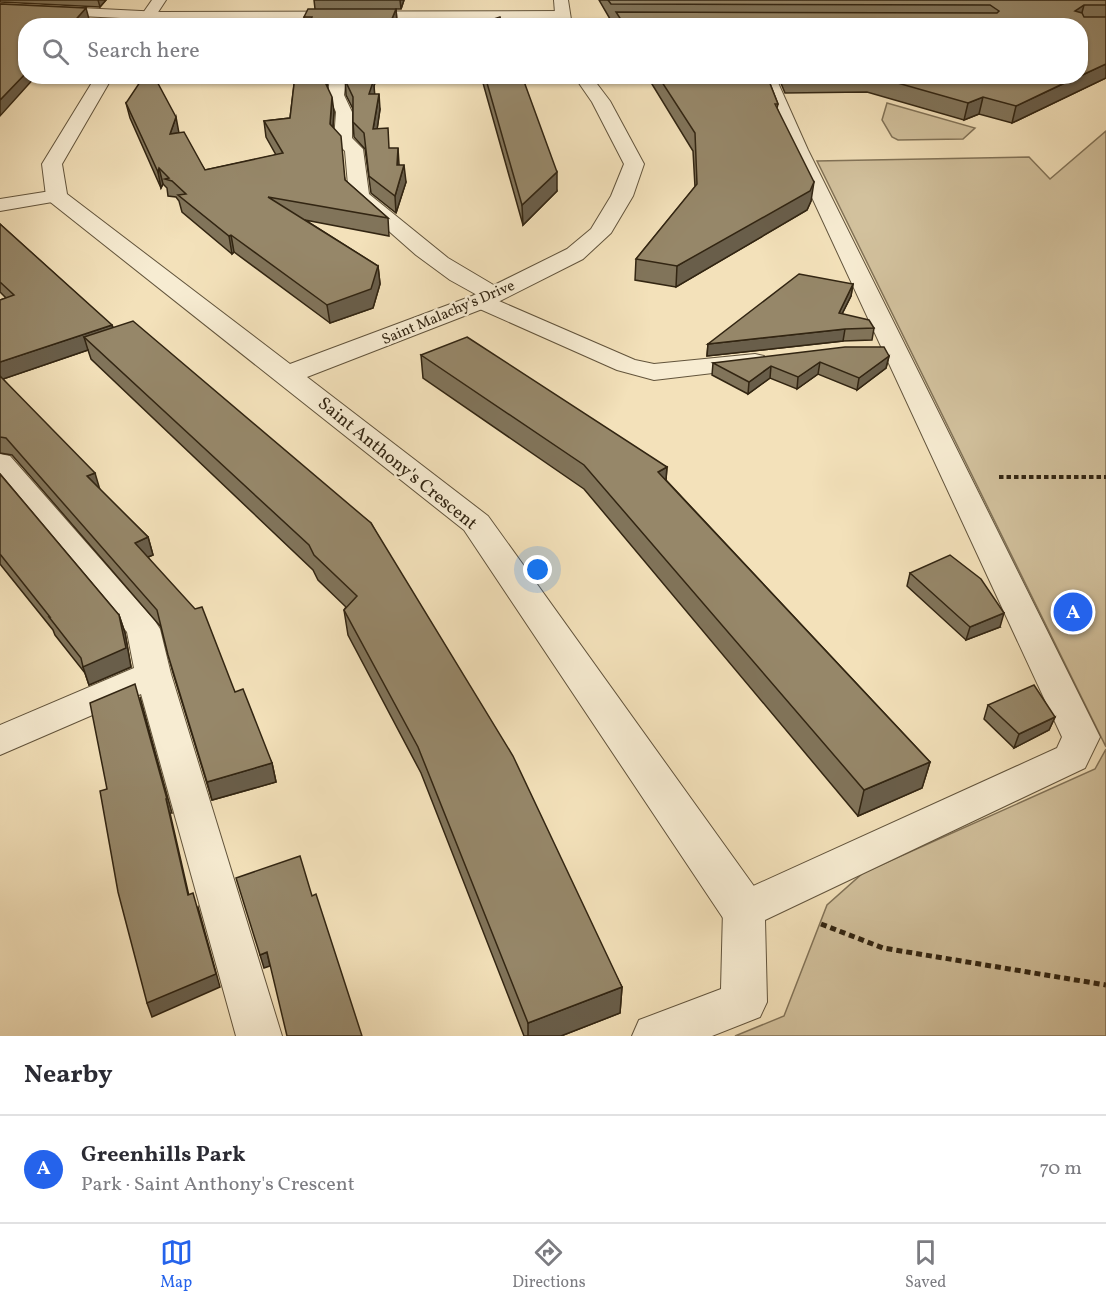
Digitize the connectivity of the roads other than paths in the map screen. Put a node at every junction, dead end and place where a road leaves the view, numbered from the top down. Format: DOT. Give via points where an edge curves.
graph roads {
  1 [pos="159,0"];
  2 [pos="0,9"];
  3 [pos="563,16"];
  4 [pos="119,18"];
  5 [pos="146,18"];
  6 [pos="477,18"];
  7 [pos="588,18"];
  8 [pos="100,84"];
  9 [pos="337,84"];
  10 [pos="588,84"];
  11 [pos="769,84"];
  12 [pos="57,196"];
  13 [pos="0,205"];
  14 [pos="488,298"];
  15 [pos="772,358"];
  16 [pos="288,375"];
  17 [pos="0,462"];
  18 [pos="153,674"];
  19 [pos="0,741"];
  20 [pos="744,910"];
  21 [pos="259,1036"];
  22 [pos="655,1036"];
  1 -- 5 [label="street"];
  2 -- 4 [label="lane"];
  3 -- 6 [label="lane"];
  3 -- 7 [label="lane"];
  8 -- 12 [label="street" via="52,164"];
  9 -- 14 [label="lane" via="336,95 344,112 343,140 354,149 359,196"];
  10 -- 14 [label="street, Saint Malachy's Drive" via="634,165 622,196 600,233 575,254"];
  11 -- 20 [label="lane" via="884,349 956,477 1081,737 1071,758"];
  12 -- 13 [label="lane"];
  12 -- 16 [label="street, Saint Anthony's Crescent"];
  14 -- 15 [label="lane" via="626,365 654,372"];
  14 -- 16 [label="street, Saint Malachy's Drive"];
  16 -- 20 [label="street, Saint Anthony's Crescent" via="476,523"];
  17 -- 18 [label="lane" via="143,629"];
  18 -- 19 [label="lane"];
  18 -- 21 [label="lane"];
  20 -- 22 [label="lane" via="744,1002"];
}
